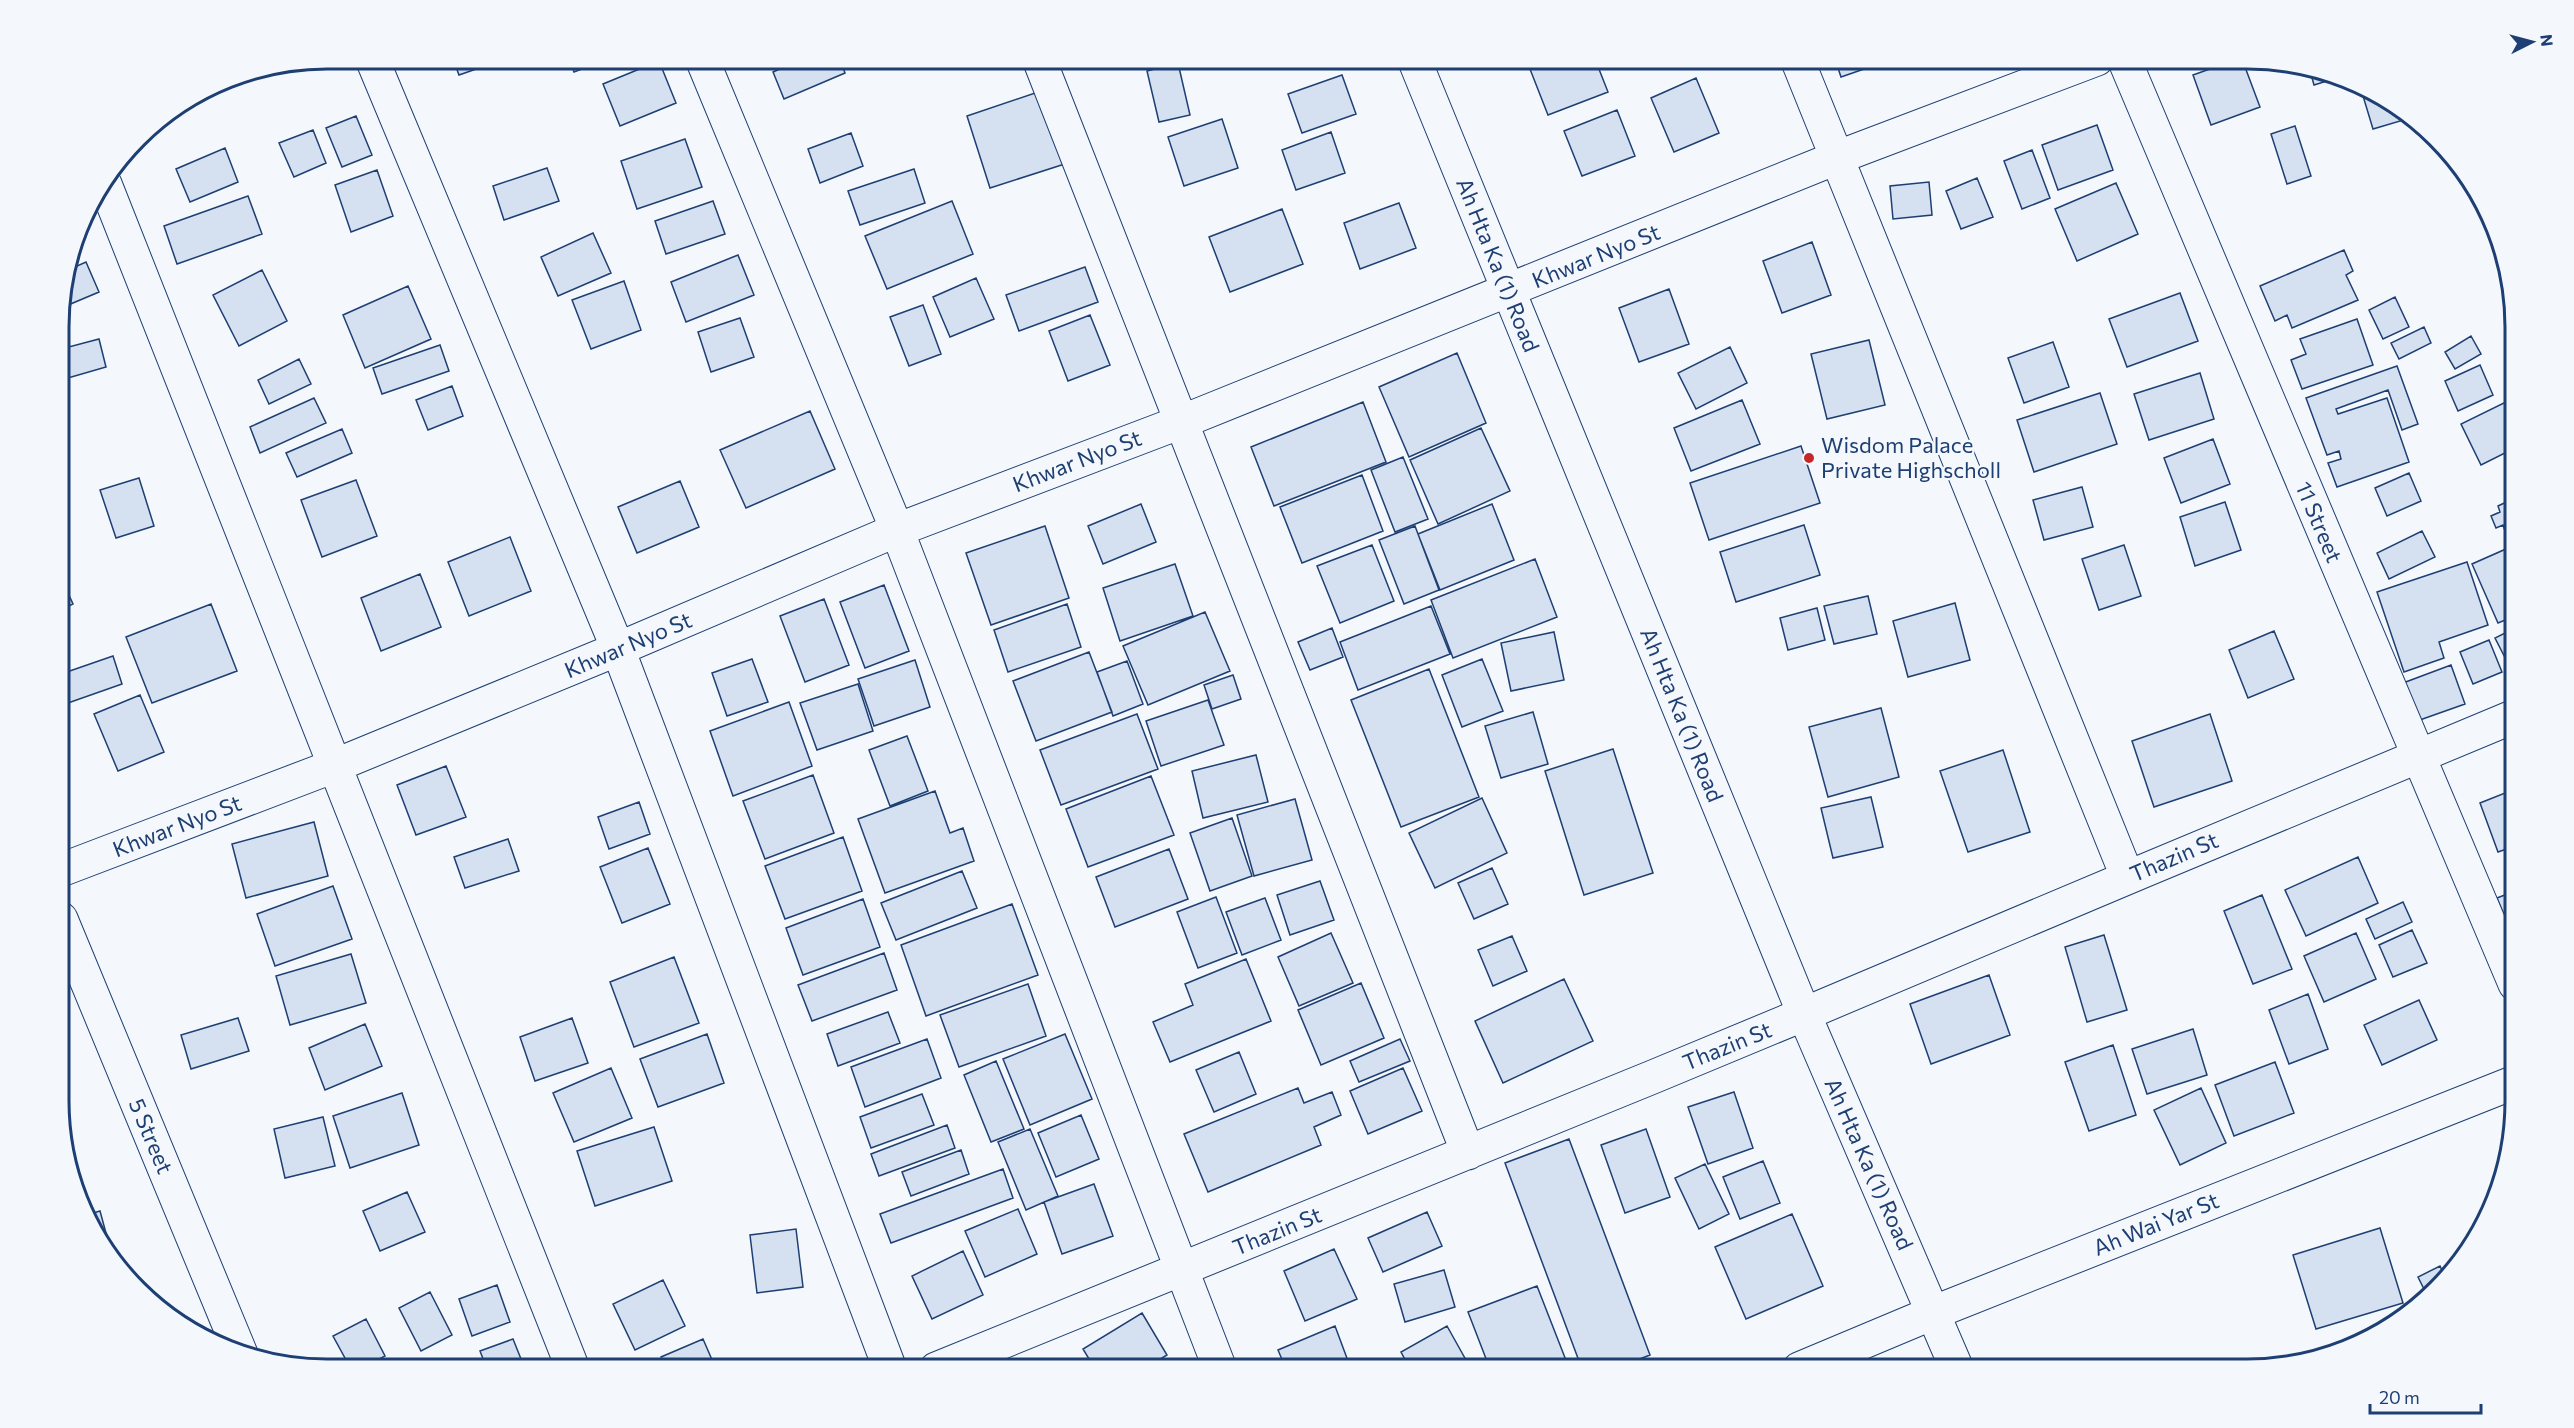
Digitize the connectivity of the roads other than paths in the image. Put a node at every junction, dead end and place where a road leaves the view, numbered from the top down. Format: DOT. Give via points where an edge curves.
graph roads {
  1 [pos="377,69"];
  2 [pos="707,69"];
  3 [pos="1043,69"];
  4 [pos="1418,69"];
  5 [pos="1801,69"];
  6 [pos="2069,69"];
  7 [pos="2129,69"];
  8 [pos="1836,159"];
  9 [pos="108,191"];
  10 [pos="1509,291"];
  11 [pos="1181,422"];
  12 [pos="897,530"];
  13 [pos="618,649"];
  14 [pos="2505,720"];
  15 [pos="2417,756"];
  16 [pos="334,766"];
  17 [pos="69,867"];
  18 [pos="2127,876"];
  19 [pos="69,938"];
  20 [pos="2505,961"];
  21 [pos="1804,1014"];
  22 [pos="2505,1086"];
  23 [pos="1468,1153"];
  24 [pos="1181,1271"];
  25 [pos="1935,1312"];
  26 [pos="237,1342"];
  27 [pos="569,1359"];
  28 [pos="886,1359"];
  29 [pos="961,1359"];
  30 [pos="1216,1359"];
  31 [pos="1823,1359"];
  32 [pos="1953,1359"];
  1 -- 13 [label="street"];
  2 -- 12 [label="street"];
  3 -- 11 [label="street"];
  4 -- 10 [label="street, Ah Hta Ka (1) Road"];
  5 -- 8 [label="street"];
  6 -- 8 [label="street, Khwar Nyo St"];
  7 -- 15 [label="street, 11 Street"];
  8 -- 10 [label="street, Khwar Nyo St"];
  8 -- 18 [label="street"];
  9 -- 16 [label="street"];
  10 -- 11 [label="street, Khwar Nyo St"];
  10 -- 21 [label="street, Ah Hta Ka (1) Road"];
  11 -- 12 [label="street, Khwar Nyo St"];
  11 -- 23 [label="street"];
  12 -- 13 [label="street, Khwar Nyo St"];
  12 -- 24 [label="street"];
  13 -- 16 [label="street, Khwar Nyo St"];
  13 -- 28 [label="street"];
  14 -- 15 [label="street, Thazin St"];
  15 -- 18 [label="street, Thazin St"];
  15 -- 20 [label="street, 11 Street"];
  16 -- 17 [label="street, Khwar Nyo St"];
  16 -- 27 [label="street"];
  18 -- 21 [label="street, Thazin St"];
  19 -- 26 [label="street, 5 Street"];
  21 -- 23 [label="street, Thazin St"];
  21 -- 25 [label="street, Ah Hta Ka (1) Road"];
  22 -- 25 [label="street, Ah Wai Yar St"];
  23 -- 24 [label="street, Thazin St"];
  24 -- 29 [label="street, Thazin St"];
  24 -- 30 [label="street"];
  25 -- 31 [label="street, Ah Wai Yar St"];
  25 -- 32 [label="street, Ah Hta Ka (1) Road"];
}
